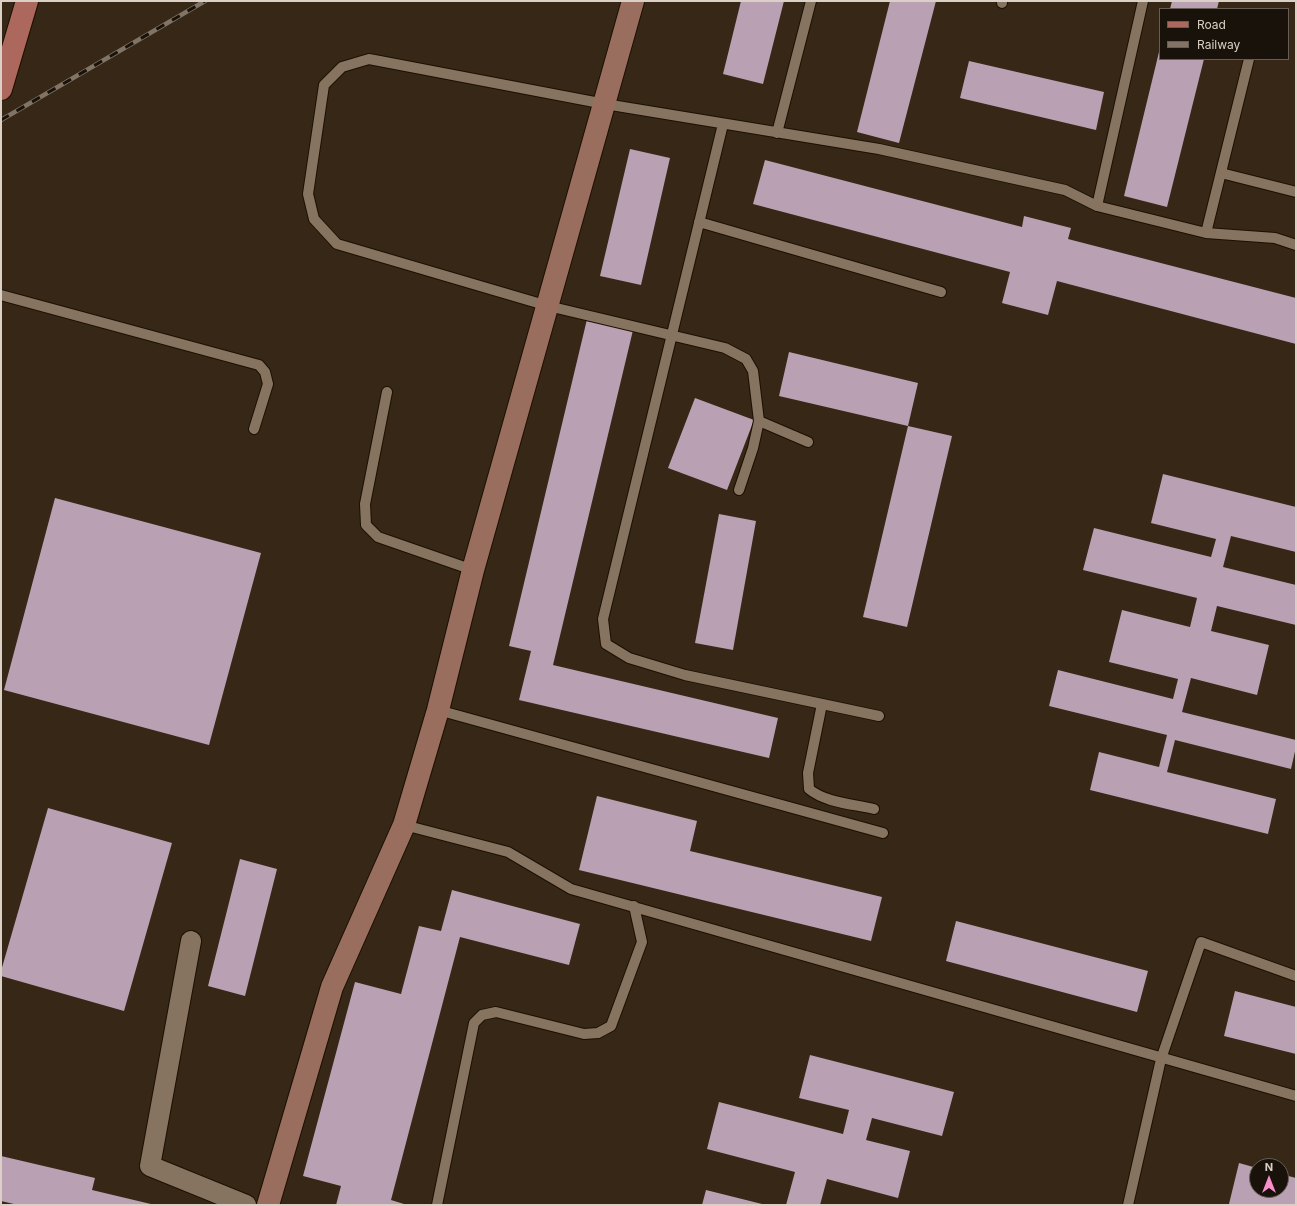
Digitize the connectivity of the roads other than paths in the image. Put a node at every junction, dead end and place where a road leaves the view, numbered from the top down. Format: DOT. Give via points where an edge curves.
graph roads {
  1 [pos="27,1"];
  2 [pos="633,1"];
  3 [pos="811,1"];
  4 [pos="1143,1"];
  5 [pos="1249,60"];
  6 [pos="1,89"];
  7 [pos="606,104"];
  8 [pos="723,124"];
  9 [pos="777,133"];
  10 [pos="1221,173"];
  11 [pos="1296,192"];
  12 [pos="1097,206"];
  13 [pos="699,222"];
  14 [pos="1206,233"];
  15 [pos="1296,245"];
  16 [pos="941,292"];
  17 [pos="1,295"];
  18 [pos="548,306"];
  19 [pos="672,334"];
  20 [pos="387,392"];
  21 [pos="759,420"];
  22 [pos="254,429"];
  23 [pos="808,442"];
  24 [pos="738,490"];
  25 [pos="473,570"];
  26 [pos="822,704"];
  27 [pos="438,710"];
  28 [pos="879,716"];
  29 [pos="874,809"];
  30 [pos="404,824"];
  31 [pos="883,833"];
  32 [pos="634,906"];
  33 [pos="191,941"];
  34 [pos="1296,976"];
  35 [pos="1161,1059"];
  36 [pos="1296,1096"];
  37 [pos="246,1205"];
  38 [pos="268,1205"];
  39 [pos="437,1205"];
  40 [pos="1128,1205"];
  1 -- 6 [label="main road"];
  2 -- 7 [label="street"];
  3 -- 9 [label="lane"];
  4 -- 12 [label="lane"];
  5 -- 10 [label="lane"];
  7 -- 8 [label="lane"];
  7 -- 18 [label="street"];
  7 -- 18 [label="lane" via="369,59 342,67 324,85 308,194 314,219 337,244"];
  8 -- 9 [label="lane"];
  8 -- 13 [label="lane"];
  9 -- 12 [label="lane" via="879,149 1057,188"];
  10 -- 11 [label="lane"];
  10 -- 14 [label="lane"];
  12 -- 14 [label="lane"];
  13 -- 16 [label="lane"];
  13 -- 19 [label="lane"];
  14 -- 15 [label="lane" via="1275,238"];
  17 -- 22 [label="lane" via="259,365 265,372 268,384"];
  18 -- 19 [label="lane"];
  18 -- 25 [label="street"];
  19 -- 21 [label="lane" via="725,348 746,359 753,371"];
  19 -- 26 [label="lane" via="603,619 606,644 629,658 685,675"];
  20 -- 25 [label="lane" via="365,504 366,525 378,537"];
  21 -- 23 [label="lane"];
  21 -- 24 [label="lane" via="753,448"];
  25 -- 27 [label="street"];
  26 -- 28 [label="lane"];
  26 -- 29 [label="lane" via="808,773 809,789 827,799"];
  27 -- 30 [label="street"];
  27 -- 31 [label="lane"];
  30 -- 32 [label="lane" via="508,852 572,889"];
  30 -- 38 [label="street" via="332,987"];
  32 -- 35 [label="lane"];
  32 -- 39 [label="lane" via="642,942 611,1026 598,1032 584,1034 496,1012 482,1015 474,1023"];
  33 -- 37 [label="street" via="150,1166"];
  34 -- 35 [label="lane" via="1201,942"];
  35 -- 36 [label="lane"];
  35 -- 40 [label="lane"];
}
